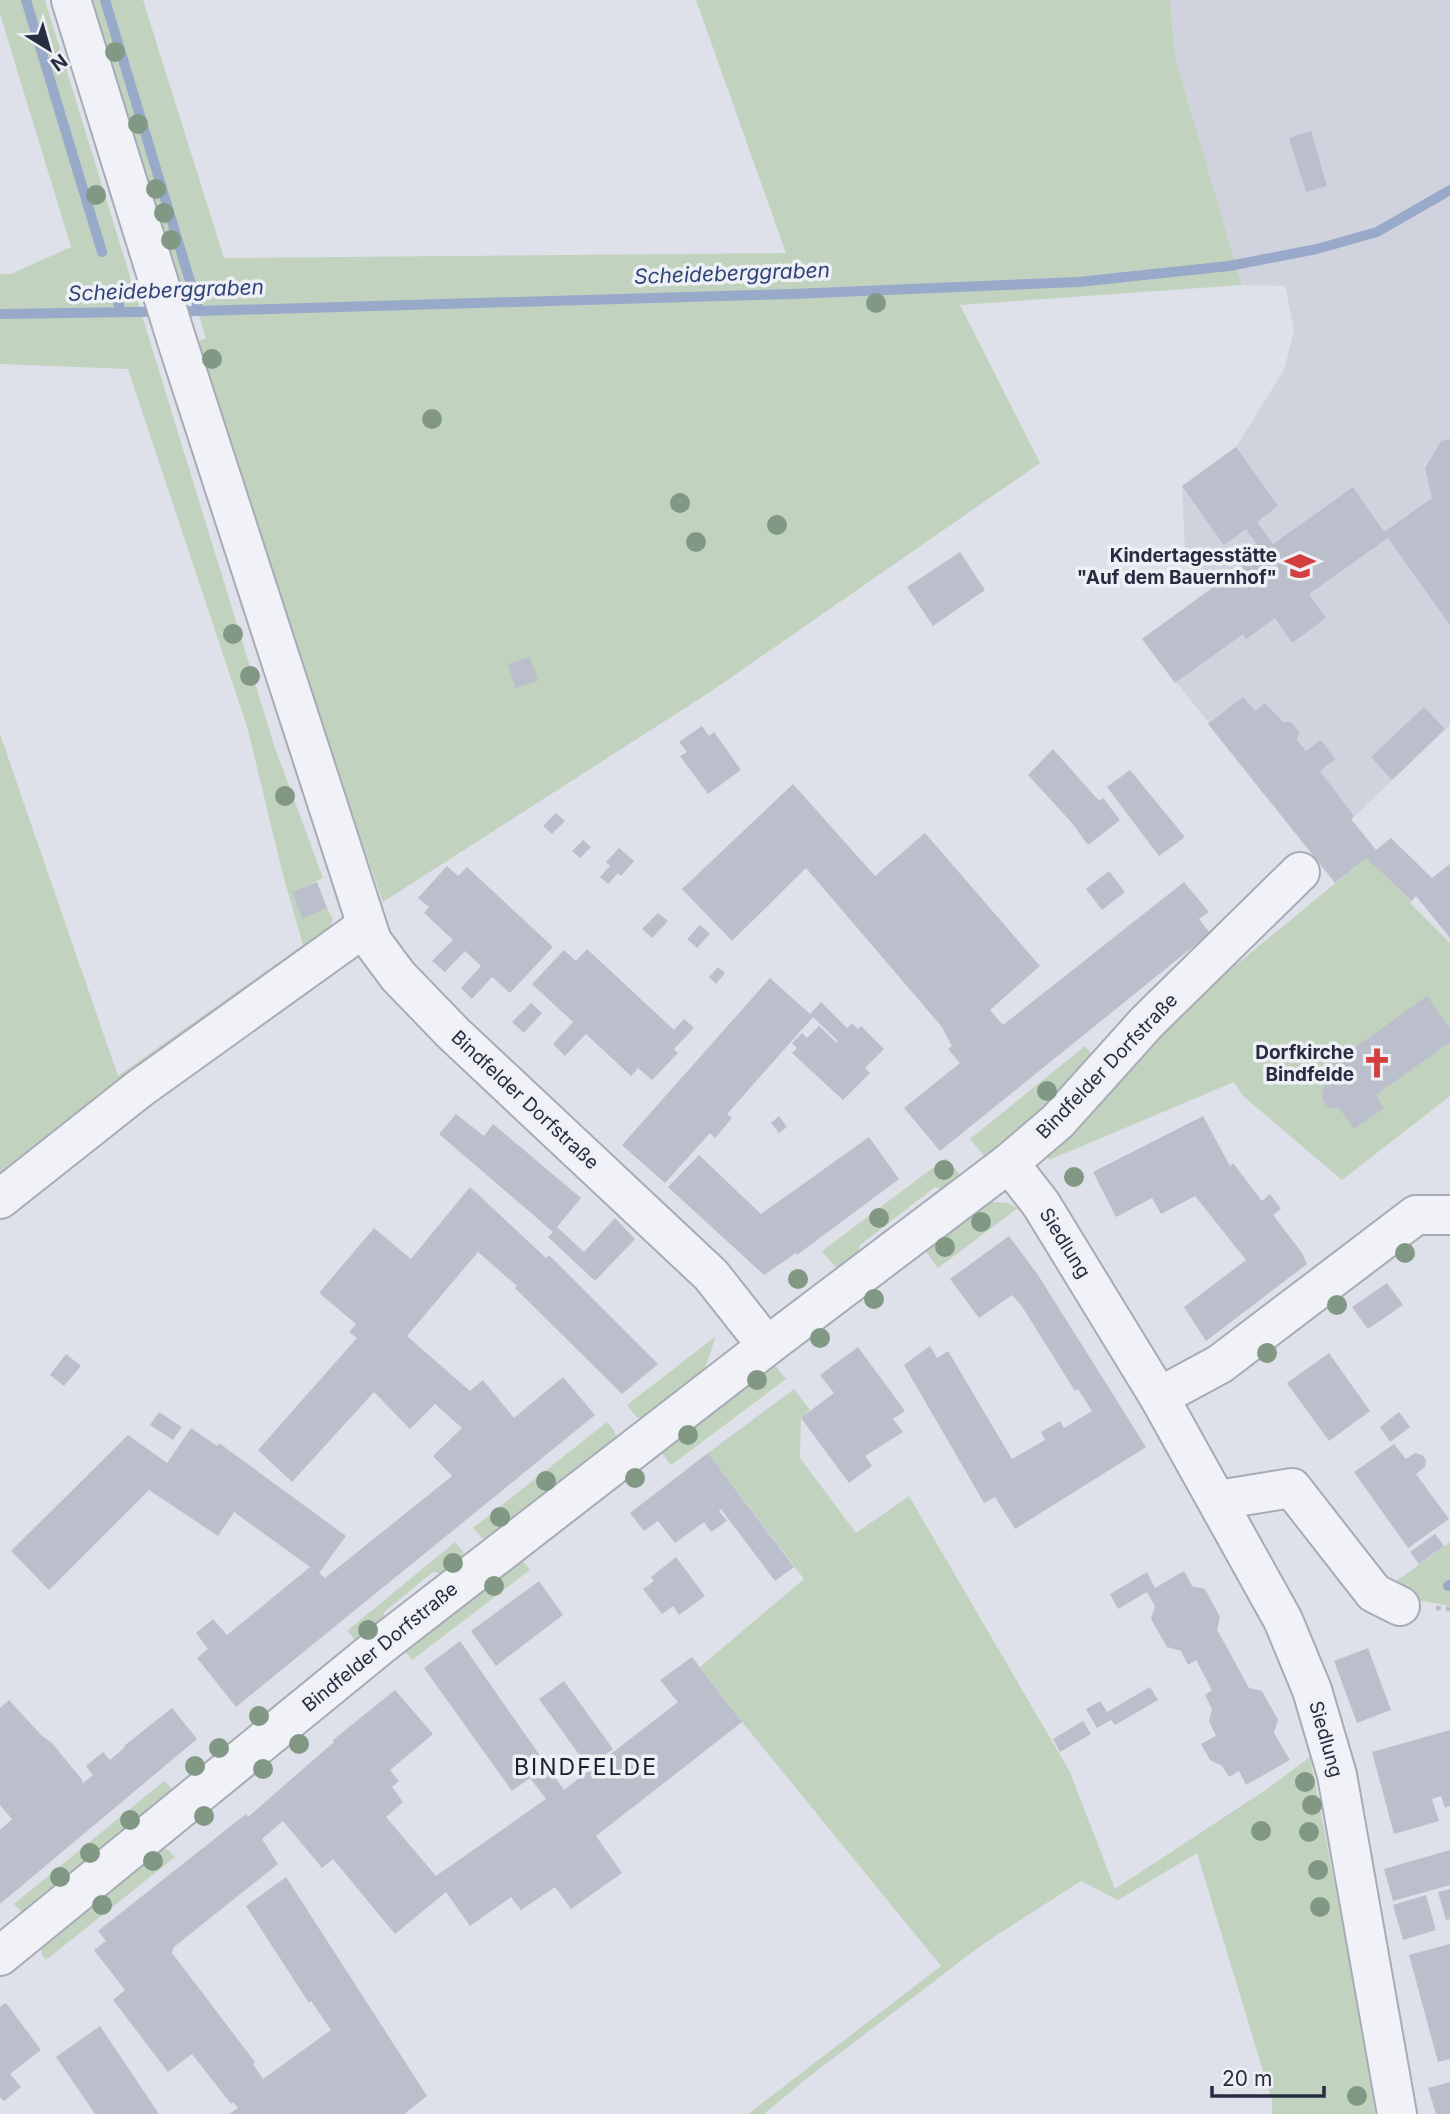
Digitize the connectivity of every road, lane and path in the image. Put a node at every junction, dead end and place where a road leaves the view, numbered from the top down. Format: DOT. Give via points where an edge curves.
graph roads {
  1 [pos="71,0"];
  2 [pos="1300,872"];
  3 [pos="369,934"];
  4 [pos="1010,1163"];
  5 [pos="0,1199"];
  6 [pos="1450,1215"];
  7 [pos="767,1346"];
  8 [pos="1159,1397"];
  9 [pos="1218,1500"];
  10 [pos="1400,1606"];
  11 [pos="0,1956"];
  12 [pos="1397,2114"];
  1 -- 3 [label="street, Bindfelder Dorfstraße"];
  2 -- 4 [label="street, Bindfelder Dorfstraße" via="1147,1022 1058,1121"];
  3 -- 5 [label="street" via="139,1089"];
  3 -- 7 [label="street, Bindfelder Dorfstraße" via="398,976 453,1033 711,1275"];
  4 -- 7 [label="street, Bindfelder Dorfstraße"];
  4 -- 8 [label="street, Siedlung" via="1041,1204"];
  6 -- 8 [label="street" via="1416,1216 1220,1364"];
  7 -- 11 [label="street, Bindfelder Dorfstraße" via="381,1645"];
  8 -- 9 [label="street, Siedlung"];
  9 -- 10 [label="street" via="1292,1488 1374,1593"];
  9 -- 12 [label="street, Siedlung" via="1283,1620 1312,1690 1334,1763"];
}
